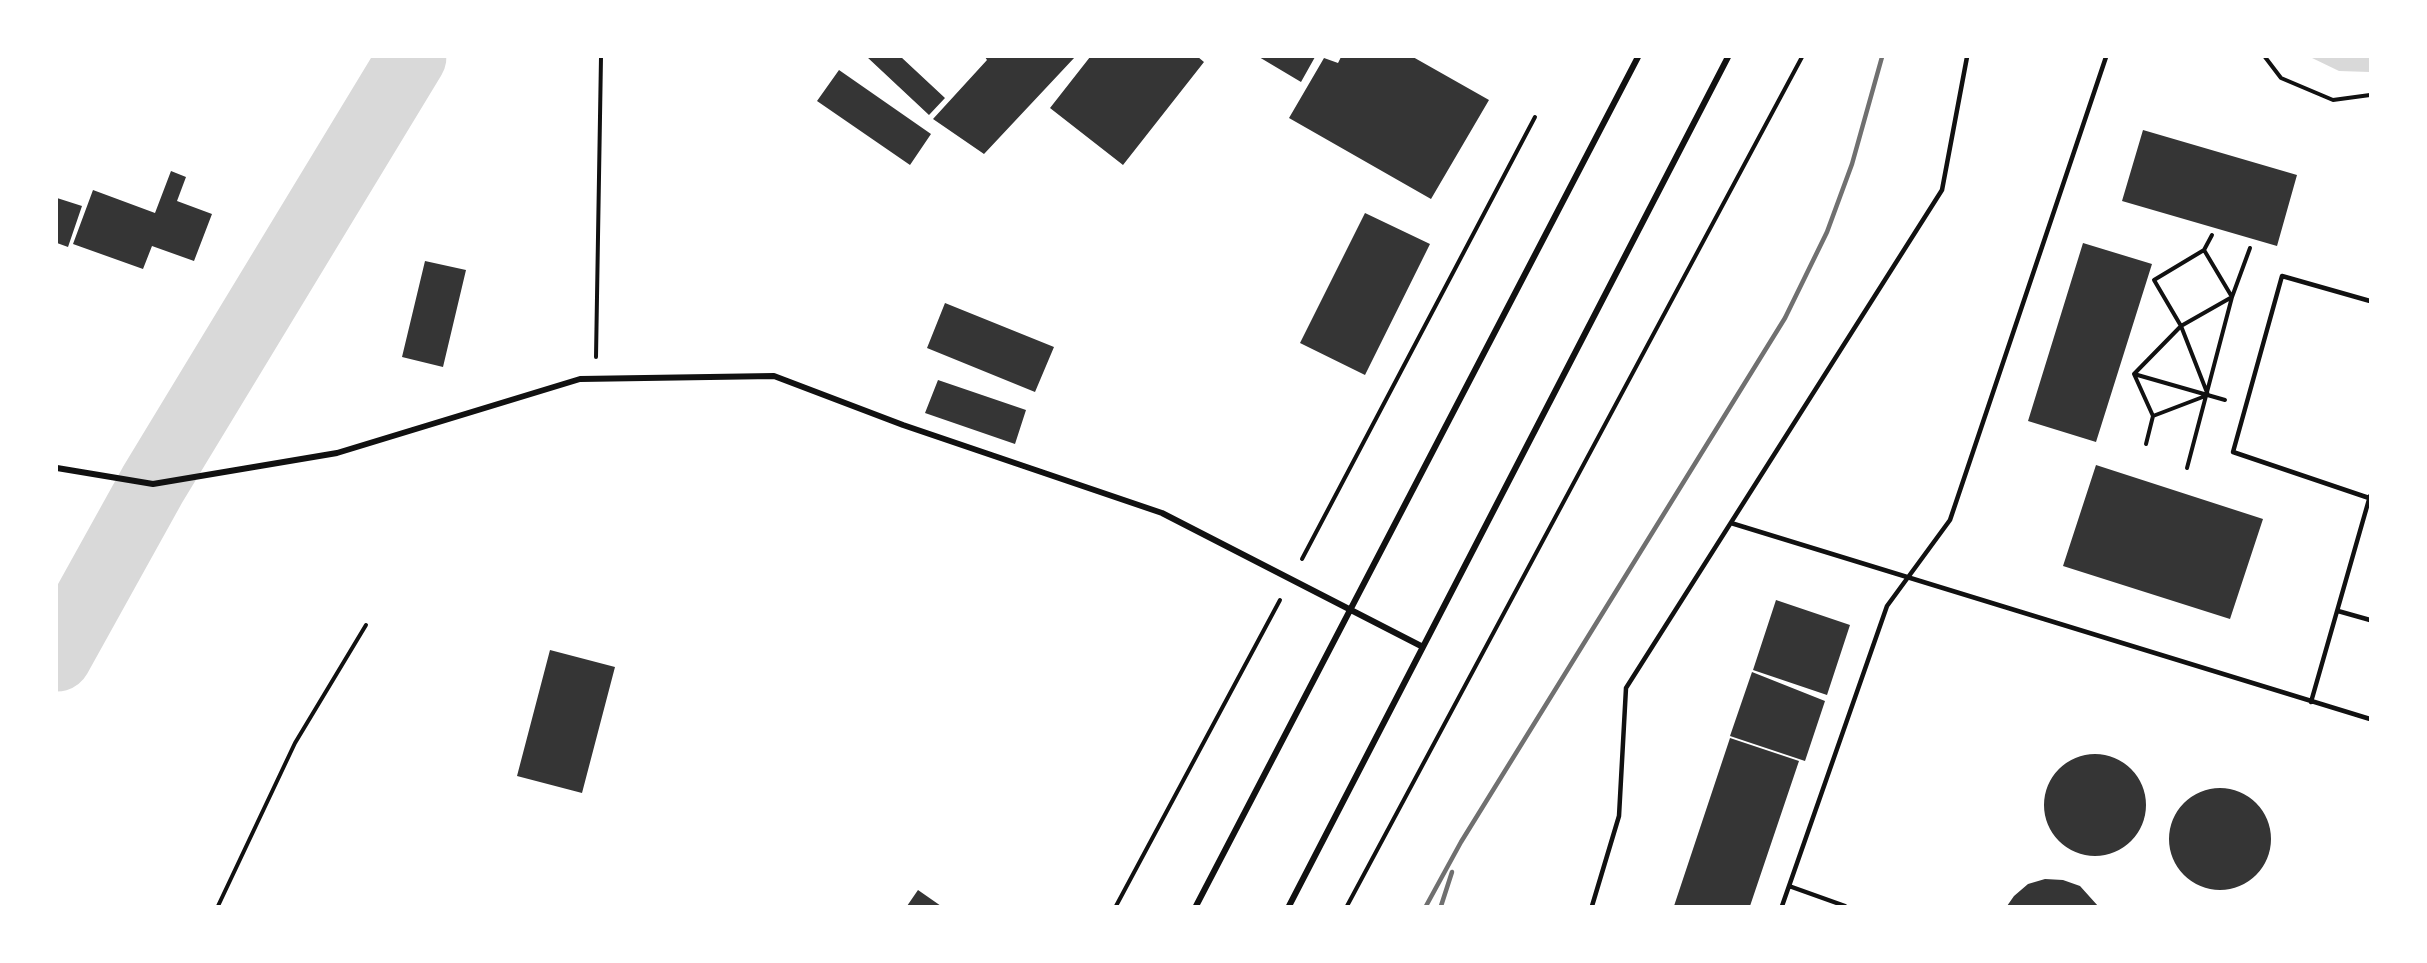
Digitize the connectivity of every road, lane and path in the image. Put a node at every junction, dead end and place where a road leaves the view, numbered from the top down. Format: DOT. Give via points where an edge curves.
graph roads {
  1 [pos="601,57"];
  2 [pos="1638,57"];
  3 [pos="1728,57"];
  4 [pos="1802,57"];
  5 [pos="1966,57"];
  6 [pos="2106,57"];
  7 [pos="2265,57"];
  8 [pos="2370,95"];
  9 [pos="1535,117"];
  10 [pos="2212,235"];
  11 [pos="2250,248"];
  12 [pos="2204,250"];
  13 [pos="2232,297"];
  14 [pos="2370,301"];
  15 [pos="2181,326"];
  16 [pos="2134,374"];
  17 [pos="596,379"];
  18 [pos="2208,394"];
  19 [pos="2246,406"];
  20 [pos="2153,416"];
  21 [pos="2146,444"];
  22 [pos="57,468"];
  23 [pos="2187,468"];
  24 [pos="2370,497"];
  25 [pos="1731,523"];
  26 [pos="1908,577"];
  27 [pos="1291,580"];
  28 [pos="1350,611"];
  29 [pos="2338,611"];
  30 [pos="2370,620"];
  31 [pos="366,625"];
  32 [pos="1423,647"];
  33 [pos="2312,702"];
  34 [pos="2370,720"];
  35 [pos="1789,886"];
  36 [pos="218,906"];
  37 [pos="1116,906"];
  38 [pos="1196,906"];
  39 [pos="1289,906"];
  40 [pos="1347,906"];
  41 [pos="1592,906"];
  42 [pos="1782,906"];
  43 [pos="1845,906"];
  1 -- 17 [label="path"];
  2 -- 28 [label="street"];
  3 -- 32 [label="street"];
  4 -- 40 [label="path"];
  5 -- 25 [label="lane" via="1942,190"];
  6 -- 26 [label="lane" via="1950,520"];
  7 -- 8 [label="path" via="2281,78 2333,100"];
  9 -- 27 [label="path"];
  10 -- 12 [label="path"];
  11 -- 13 [label="path"];
  12 -- 13 [label="path"];
  12 -- 15 [label="path" via="2154,279"];
  13 -- 15 [label="path"];
  13 -- 18 [label="path"];
  14 -- 19 [label="lane" via="2282,276"];
  15 -- 16 [label="path"];
  15 -- 18 [label="path"];
  16 -- 18 [label="path"];
  16 -- 20 [label="path"];
  17 -- 22 [label="street" via="580,379 337,453 153,484"];
  17 -- 27 [label="street" via="774,376 903,426 1162,513"];
  18 -- 19 [label="path"];
  18 -- 20 [label="path"];
  18 -- 23 [label="path"];
  19 -- 24 [label="lane" via="2233,452"];
  20 -- 21 [label="path"];
  24 -- 29 [label="lane"];
  25 -- 26 [label="lane"];
  25 -- 41 [label="lane" via="1626,688 1619,816"];
  26 -- 33 [label="lane"];
  26 -- 35 [label="lane" via="1887,606"];
  27 -- 28 [label="street"];
  27 -- 37 [label="path"];
  28 -- 32 [label="street"];
  28 -- 38 [label="street"];
  29 -- 30 [label="lane"];
  29 -- 33 [label="lane"];
  31 -- 36 [label="path" via="295,743"];
  32 -- 39 [label="street"];
  33 -- 34 [label="lane"];
  35 -- 42 [label="lane"];
  35 -- 43 [label="lane"];
}
